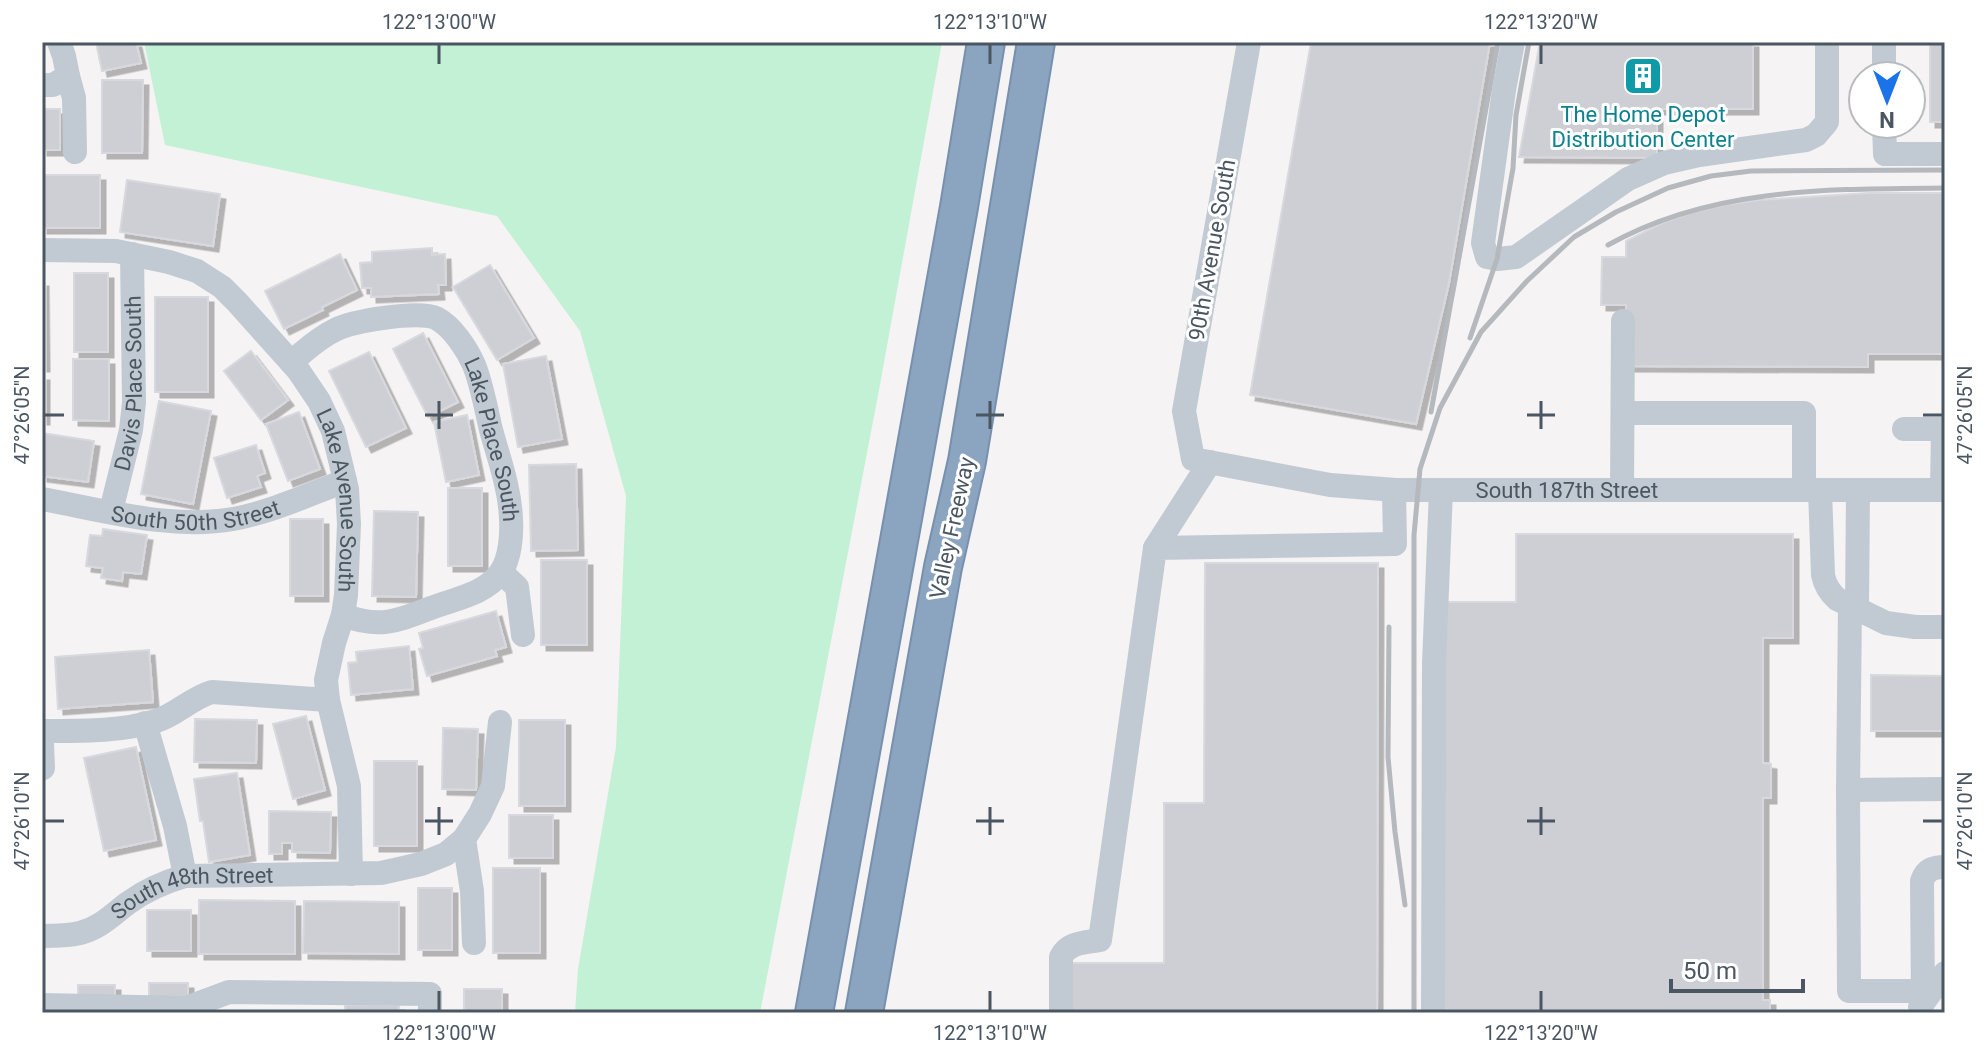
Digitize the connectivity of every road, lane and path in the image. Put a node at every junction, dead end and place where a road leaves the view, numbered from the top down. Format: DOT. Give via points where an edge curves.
graph roads {
  1 [pos="59,42"];
  2 [pos="986,42"];
  3 [pos="1000,42"];
  4 [pos="1036,42"];
  5 [pos="1249,42"];
  6 [pos="1513,42"];
  7 [pos="1827,42"];
  8 [pos="68,76"];
  9 [pos="42,85"];
  10 [pos="1885,140"];
  11 [pos="75,152"];
  12 [pos="1945,154"];
  13 [pos="42,250"];
  14 [pos="132,254"];
  15 [pos="1623,321"];
  16 [pos="291,362"];
  17 [pos="1623,413"];
  18 [pos="1904,429"];
  19 [pos="1944,429"];
  20 [pos="1202,460"];
  21 [pos="345,481"];
  22 [pos="1394,490"];
  23 [pos="1441,490"];
  24 [pos="1622,490"];
  25 [pos="1812,490"];
  26 [pos="1858,490"];
  27 [pos="1944,490"];
  28 [pos="42,499"];
  29 [pos="111,511"];
  30 [pos="1821,536"];
  31 [pos="1857,536"];
  32 [pos="1155,548"];
  33 [pos="501,572"];
  34 [pos="1854,607"];
  35 [pos="343,615"];
  36 [pos="1945,627"];
  37 [pos="523,635"];
  38 [pos="328,700"];
  39 [pos="500,722"];
  40 [pos="145,723"];
  41 [pos="42,731"];
  42 [pos="42,743"];
  43 [pos="43,768"];
  44 [pos="1945,789"];
  45 [pos="1848,790"];
  46 [pos="464,839"];
  47 [pos="1945,867"];
  48 [pos="351,874"];
  49 [pos="185,876"];
  50 [pos="42,936"];
  51 [pos="827,936"];
  52 [pos="474,943"];
  53 [pos="1945,973"];
  54 [pos="1921,1002"];
  55 [pos="229,1003"];
  56 [pos="42,1005"];
  57 [pos="430,1013"];
  58 [pos="804,1013"];
  59 [pos="814,1013"];
  60 [pos="830,1013"];
  61 [pos="864,1013"];
  62 [pos="1061,1013"];
  63 [pos="1433,1013"];
  1 -- 8 [label="street"];
  2 -- 51 [label="highway"];
  3 -- 60 [label="highway"];
  4 -- 61 [label="highway, Valley Freeway" via="967,461 943,567"];
  5 -- 20 [label="street, 90th Avenue South" via="1184,411"];
  6 -- 7 [label="street" via="1483,243 1487,257 1497,259 1516,257 1628,179 1664,163 1816,135 1827,122"];
  8 -- 9 [label="street"];
  8 -- 11 [label="street"];
  10 -- 12 [label="street" via="1885,154"];
  13 -- 14 [label="street"];
  14 -- 16 [label="street, Lake Avenue South" via="197,271 222,287"];
  14 -- 29 [label="street, Davis Place South" via="134,402"];
  15 -- 17 [label="street"];
  16 -- 21 [label="street, Lake Avenue South" via="333,431"];
  16 -- 33 [label="street, Lake Place South" via="320,338 356,322 425,315 450,329 473,365 506,485 512,522"];
  17 -- 24 [label="street"];
  17 -- 25 [label="street" via="1804,413"];
  18 -- 19 [label="street"];
  19 -- 27 [label="street"];
  20 -- 22 [label="street, South 187th Street" via="1330,485"];
  20 -- 32 [label="street"];
  21 -- 29 [label="street, South 50th Street" via="233,519 183,522"];
  21 -- 35 [label="street, Lake Avenue South" via="349,524"];
  22 -- 23 [label="street, South 187th Street"];
  22 -- 32 [label="street" via="1395,544"];
  23 -- 24 [label="street, South 187th Street"];
  23 -- 63 [label="street" via="1434,664"];
  24 -- 25 [label="street, South 187th Street"];
  25 -- 26 [label="street, South 187th Street"];
  25 -- 30 [label="street"];
  26 -- 27 [label="street, South 187th Street"];
  26 -- 31 [label="street"];
  28 -- 29 [label="street, South 50th Street"];
  30 -- 31 [label="street"];
  30 -- 34 [label="street" via="1825,584"];
  31 -- 34 [label="street"];
  32 -- 62 [label="street" via="1100,940 1070,946 1061,957"];
  33 -- 35 [label="street" via="483,589 397,621 364,623"];
  33 -- 37 [label="street" via="517,587"];
  34 -- 36 [label="street" via="1886,623"];
  34 -- 45 [label="street"];
  35 -- 38 [label="street, Lake Avenue South" via="326,680"];
  38 -- 40 [label="street" via="212,692"];
  38 -- 48 [label="street, Lake Avenue South" via="349,786"];
  39 -- 46 [label="street" via="493,786"];
  40 -- 41 [label="street"];
  40 -- 49 [label="street"];
  42 -- 43 [label="street"];
  44 -- 45 [label="street"];
  45 -- 54 [label="street" via="1849,991"];
  46 -- 48 [label="street" via="421,864"];
  46 -- 52 [label="street"];
  47 -- 54 [label="street" via="1929,870 1922,881"];
  48 -- 49 [label="street, South 48th Street"];
  49 -- 50 [label="street, South 48th Street" via="161,883 83,933"];
  51 -- 58 [label="highway"];
  51 -- 59 [label="highway"];
  53 -- 54 [label="street"];
  55 -- 56 [label="street" via="186,1008"];
  55 -- 57 [label="street" via="430,994"];
}
